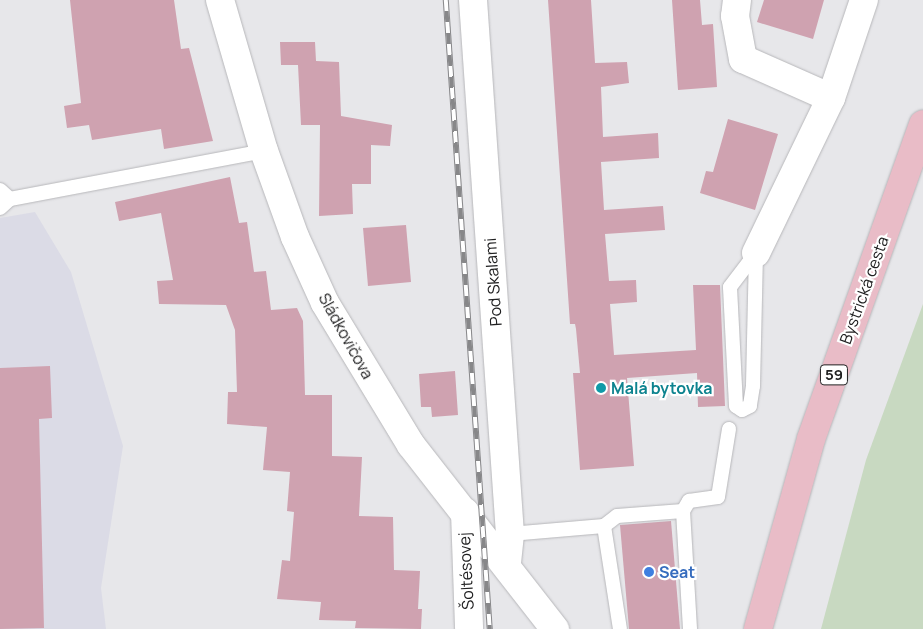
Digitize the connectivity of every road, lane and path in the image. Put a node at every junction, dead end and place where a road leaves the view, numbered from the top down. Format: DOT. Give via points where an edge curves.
graph roads {
  1 [pos="220,0"];
  2 [pos="474,0"];
  3 [pos="738,0"];
  4 [pos="864,0"];
  5 [pos="831,98"];
  6 [pos="923,124"];
  7 [pos="264,151"];
  8 [pos="3,199"];
  9 [pos="756,253"];
  10 [pos="729,429"];
  11 [pos="683,511"];
  12 [pos="465,512"];
  13 [pos="604,526"];
  14 [pos="510,534"];
  15 [pos="506,564"];
  16 [pos="469,629"];
  17 [pos="555,629"];
  18 [pos="620,629"];
  19 [pos="690,629"];
  20 [pos="758,629"];
  1 -- 7 [label="street, Sládkovičova"];
  2 -- 14 [label="street, Pod Skalami"];
  3 -- 5 [label="street" via="735,16 743,59"];
  4 -- 5 [label="street"];
  5 -- 9 [label="street"];
  6 -- 20 [label="main road, Bystrická cesta / 59" via="811,439"];
  7 -- 8 [label="lane"];
  7 -- 12 [label="street, Sládkovičova" via="295,237 352,350 411,445"];
  9 -- 9 [label="lane" via="730,287 736,406 742,410 750,406 753,386"];
  10 -- 11 [label="lane" via="718,497 689,501"];
  11 -- 13 [label="lane" via="616,516"];
  11 -- 19 [label="lane"];
  12 -- 15 [label="street, Sládkovičova"];
  12 -- 16 [label="street, Šoltésovej"];
  13 -- 14 [label="lane"];
  13 -- 18 [label="lane"];
  14 -- 15 [label="street, Pod Skalami"];
  15 -- 17 [label="street, Sládkovičova"];
}
